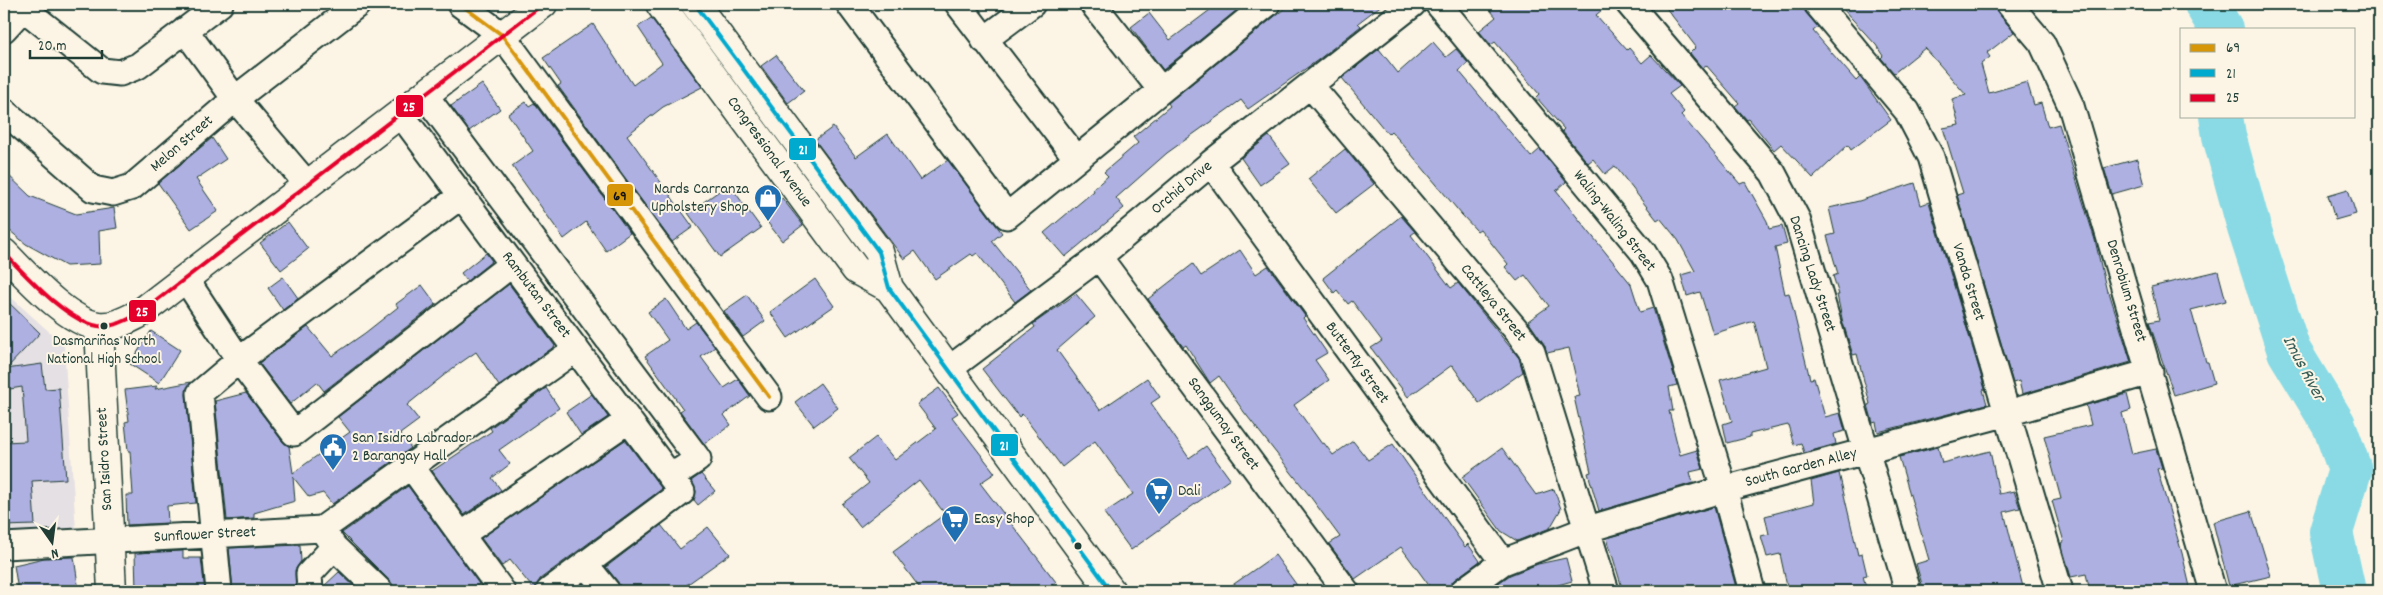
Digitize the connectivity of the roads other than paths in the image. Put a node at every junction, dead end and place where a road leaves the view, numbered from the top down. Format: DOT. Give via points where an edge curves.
graph roads {
  1 [pos="220,4"];
  2 [pos="358,4"];
  3 [pos="460,4"];
  4 [pos="543,4"];
  5 [pos="660,4"];
  6 [pos="696,4"];
  7 [pos="958,4"];
  8 [pos="1032,4"];
  9 [pos="1093,4"];
  10 [pos="1413,4"];
  11 [pos="1438,4"];
  12 [pos="1629,4"];
  13 [pos="1817,4"];
  14 [pos="2009,4"];
  15 [pos="22,5"];
  16 [pos="1260,6"];
  17 [pos="861,8"];
  18 [pos="4,29"];
  19 [pos="184,30"];
  20 [pos="502,35"];
  21 [pos="984,40"];
  22 [pos="1311,86"];
  23 [pos="1161,90"];
  24 [pos="424,94"];
  25 [pos="235,98"];
  26 [pos="4,111"];
  27 [pos="400,113"];
  28 [pos="1077,159"];
  29 [pos="1211,163"];
  30 [pos="307,184"];
  31 [pos="462,196"];
  32 [pos="4,254"];
  33 [pos="1099,257"];
  34 [pos="512,264"];
  35 [pos="185,278"];
  36 [pos="889,288"];
  37 [pos="98,326"];
  38 [pos="576,349"];
  39 [pos="239,360"];
  40 [pos="949,369"];
  41 [pos="2150,372"];
  42 [pos="769,397"];
  43 [pos="2008,413"];
  44 [pos="629,420"];
  45 [pos="1866,450"];
  46 [pos="411,466"];
  47 [pos="672,476"];
  48 [pos="1724,489"];
  49 [pos="1588,529"];
  50 [pos="215,535"];
  51 [pos="461,536"];
  52 [pos="328,538"];
  53 [pos="110,540"];
  54 [pos="4,546"];
  55 [pos="1503,562"];
  56 [pos="586,565"];
  57 [pos="112,591"];
  58 [pos="219,591"];
  59 [pos="310,591"];
  60 [pos="380,591"];
  61 [pos="502,591"];
  62 [pos="549,591"];
  63 [pos="607,591"];
  64 [pos="1111,591"];
  65 [pos="1346,591"];
  66 [pos="1463,591"];
  67 [pos="1606,591"];
  68 [pos="1752,591"];
  69 [pos="1908,591"];
  70 [pos="2060,591"];
  71 [pos="2212,591"];
  1 -- 19 [label="street"];
  2 -- 25 [label="street, Melon Street"];
  3 -- 20 [label="street"];
  4 -- 20 [label="main road"];
  5 -- 36 [label="main road, Congressional Avenue" via="856,270"];
  6 -- 36 [label="main road, Congressional Avenue" via="879,252"];
  7 -- 21 [label="street"];
  8 -- 21 [label="street"];
  9 -- 23 [label="street"];
  10 -- 22 [label="street, Orchid Drive"];
  11 -- 48 [label="street, Waling-Waling Street" via="1643,252 1660,280"];
  12 -- 45 [label="street, Dancing Lady Street" via="1772,173 1796,219"];
  13 -- 43 [label="street, Vanda Street" via="1907,111 1931,156"];
  14 -- 41 [label="street, Denrobium Street" via="2042,43 2071,106"];
  15 -- 18 [label="street"];
  15 -- 19 [label="street" via="102,70 120,74 138,66"];
  16 -- 23 [label="street"];
  17 -- 28 [label="street" via="1006,216"];
  19 -- 25 [label="street"];
  20 -- 24 [label="main road"];
  20 -- 42 [label="street"];
  21 -- 28 [label="street"];
  22 -- 29 [label="street, Orchid Drive"];
  22 -- 49 [label="street, Cattleya Street" via="1532,352"];
  23 -- 28 [label="street"];
  24 -- 27 [label="main road"];
  24 -- 47 [label="street" via="698,459"];
  25 -- 26 [label="street, Melon Street" via="132,187 113,193 94,189"];
  25 -- 30 [label="street"];
  27 -- 30 [label="main road"];
  27 -- 31 [label="street, Rambutan Street"];
  29 -- 33 [label="street, Orchid Drive"];
  29 -- 55 [label="street, Butterfly Street"];
  30 -- 35 [label="main road"];
  31 -- 34 [label="street, Rambutan Street"];
  31 -- 39 [label="street"];
  32 -- 37 [label="main road" via="68,313"];
  33 -- 40 [label="street, Orchid Drive"];
  33 -- 65 [label="street, Sanggumay Street"];
  34 -- 38 [label="street, Rambutan Street"];
  34 -- 39 [label="street" via="294,433"];
  35 -- 37 [label="main road" via="139,314 119,324"];
  35 -- 39 [label="street"];
  36 -- 40 [label="main road, Congressional Avenue"];
  37 -- 53 [label="main road, San Isidro Street"];
  38 -- 44 [label="street, Rambutan Street"];
  38 -- 46 [label="street"];
  39 -- 50 [label="street" via="203,390 200,397"];
  40 -- 64 [label="main road, Congressional Avenue"];
  41 -- 43 [label="street, South Garden Alley"];
  41 -- 71 [label="street, Denrobium Street"];
  43 -- 45 [label="street, South Garden Alley"];
  43 -- 70 [label="street, Vanda Street"];
  44 -- 47 [label="street, Rambutan Street"];
  44 -- 51 [label="street"];
  45 -- 48 [label="street, South Garden Alley"];
  45 -- 69 [label="street, Dancing Lady Street"];
  46 -- 51 [label="street"];
  46 -- 52 [label="street"];
  47 -- 56 [label="street" via="682,492"];
  48 -- 49 [label="street, South Garden Alley"];
  48 -- 68 [label="street, Waling-Waling Street"];
  49 -- 55 [label="street, South Garden Alley"];
  49 -- 67 [label="street, Cattleya Street"];
  50 -- 52 [label="street, Sunflower Street"];
  50 -- 53 [label="street, Sunflower Street"];
  50 -- 58 [label="street"];
  51 -- 61 [label="street"];
  52 -- 59 [label="street" via="309,574"];
  52 -- 60 [label="street"];
  53 -- 54 [label="street, Sunflower Street"];
  53 -- 57 [label="main road, San Isidro Street"];
  55 -- 66 [label="street, South Garden Alley"];
  56 -- 62 [label="street"];
  56 -- 63 [label="street"];
}
